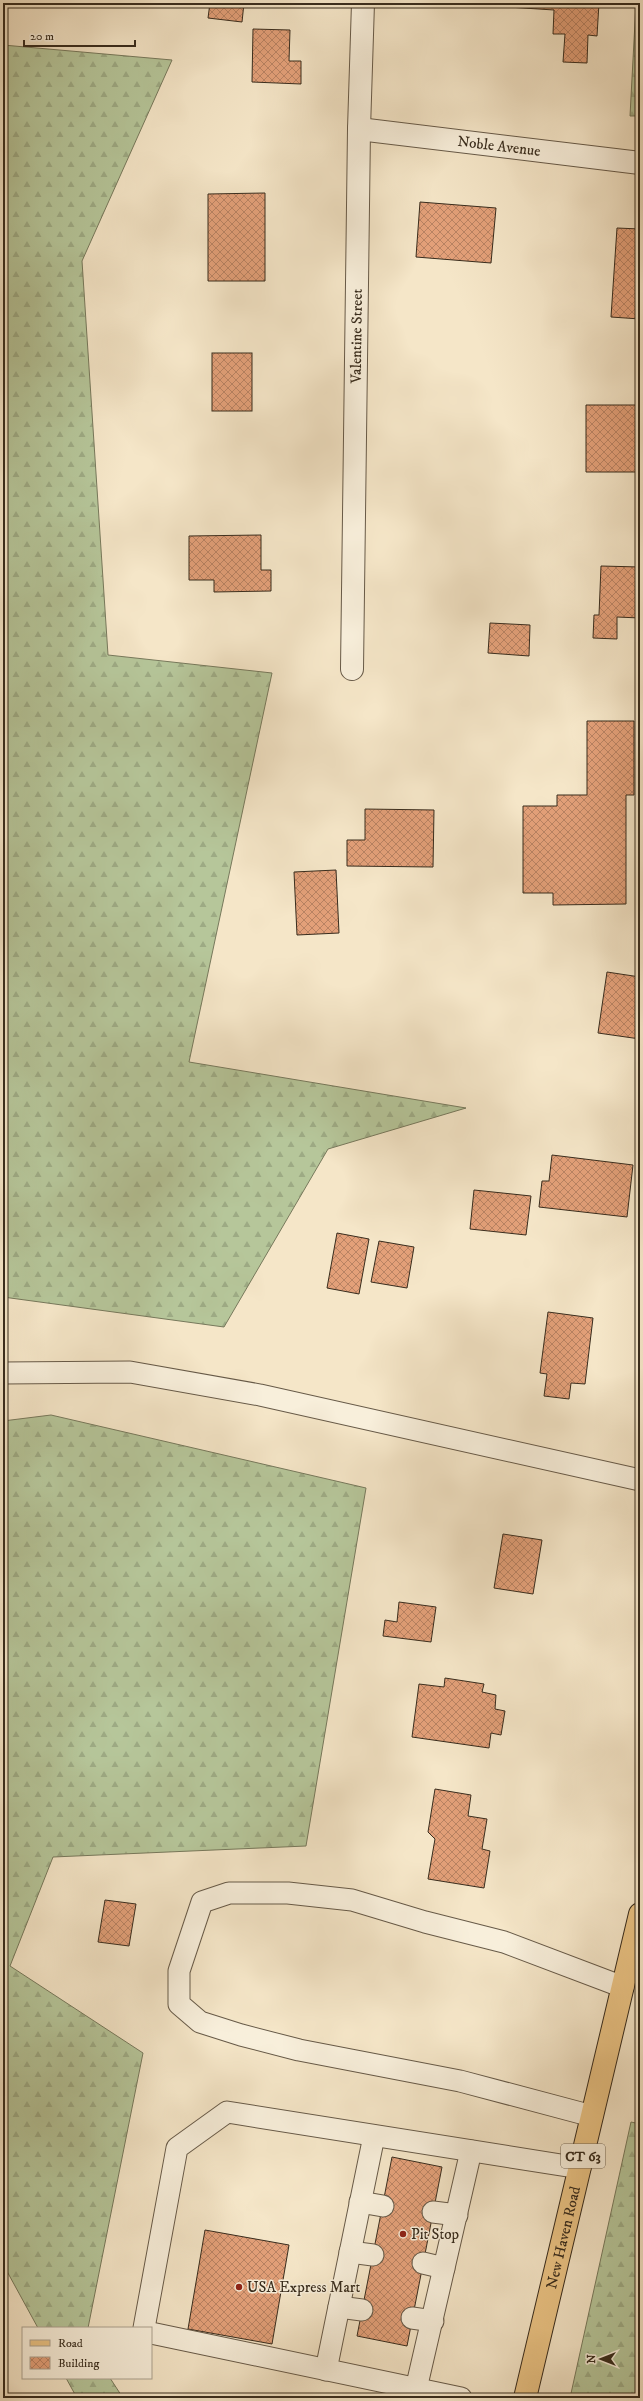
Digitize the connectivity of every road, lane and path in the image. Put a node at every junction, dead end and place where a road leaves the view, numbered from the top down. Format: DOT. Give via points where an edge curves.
graph roads {
  1 [pos="363,3"];
  2 [pos="359,129"];
  3 [pos="640,163"];
  4 [pos="352,669"];
  5 [pos="3,1373"];
  6 [pos="640,1480"];
  7 [pos="640,1914"];
  8 [pos="623,1987"];
  9 [pos="592,2116"];
  10 [pos="374,2136"];
  11 [pos="471,2151"];
  12 [pos="580,2168"];
  13 [pos="360,2202"];
  14 [pos="383,2206"];
  15 [pos="433,2212"];
  16 [pos="456,2215"];
  17 [pos="350,2252"];
  18 [pos="373,2255"];
  19 [pos="423,2263"];
  20 [pos="444,2268"];
  21 [pos="339,2307"];
  22 [pos="362,2310"];
  23 [pos="412,2318"];
  24 [pos="433,2321"];
  25 [pos="144,2327"];
  26 [pos="152,2333"];
  27 [pos="326,2370"];
  28 [pos="416,2389"];
  29 [pos="461,2398"];
  30 [pos="525,2398"];
  1 -- 2 [label="street, Valentine Street"];
  2 -- 3 [label="street, Noble Avenue"];
  2 -- 4 [label="street, Valentine Street"];
  5 -- 6 [label="lane" via="130,1372 260,1395"];
  7 -- 8 [label="main road, New Haven Road / CT 63"];
  8 -- 9 [label="main road, New Haven Road / CT 63"];
  8 -- 9 [label="lane" via="504,1942 352,1900 288,1893 229,1893 202,1902 179,1971 179,2004 200,2022 299,2050 460,2081"];
  9 -- 12 [label="main road, New Haven Road / CT 63"];
  10 -- 11 [label="lane"];
  10 -- 13 [label="lane"];
  10 -- 25 [label="lane" via="227,2112 177,2148"];
  11 -- 12 [label="lane"];
  11 -- 16 [label="lane"];
  12 -- 30 [label="main road, New Haven Road / CT 63"];
  13 -- 14 [label="lane"];
  13 -- 17 [label="lane"];
  15 -- 16 [label="lane"];
  16 -- 20 [label="lane"];
  17 -- 18 [label="lane"];
  17 -- 21 [label="lane"];
  19 -- 20 [label="lane"];
  20 -- 24 [label="lane"];
  21 -- 22 [label="lane"];
  21 -- 27 [label="lane"];
  23 -- 24 [label="lane"];
  24 -- 28 [label="lane"];
  26 -- 27 [label="lane"];
  27 -- 28 [label="lane"];
  28 -- 29 [label="lane"];
}
